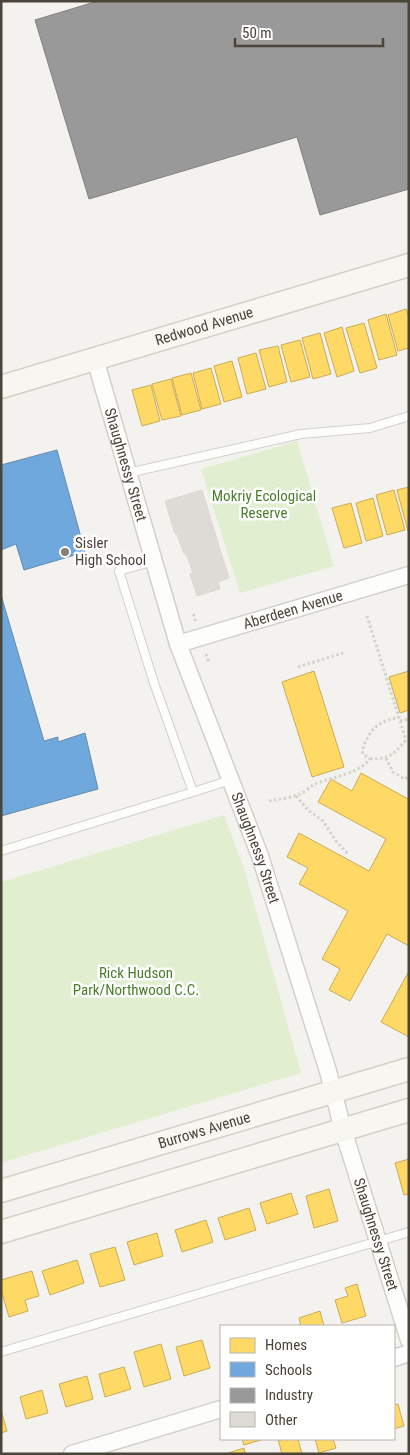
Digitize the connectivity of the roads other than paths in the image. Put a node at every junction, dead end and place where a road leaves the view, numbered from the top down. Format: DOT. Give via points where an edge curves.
graph roads {
  1 [pos="409,265"];
  2 [pos="95,359"];
  3 [pos="1,387"];
  4 [pos="409,416"];
  5 [pos="128,473"];
  6 [pos="154,561"];
  7 [pos="409,575"];
  8 [pos="178,644"];
  9 [pos="231,780"];
  10 [pos="193,792"];
  11 [pos="1,851"];
  12 [pos="409,1069"];
  13 [pos="334,1091"];
  14 [pos="409,1110"];
  15 [pos="343,1130"];
  16 [pos="1,1191"];
  17 [pos="1,1232"];
  18 [pos="409,1232"];
  19 [pos="377,1241"];
  20 [pos="409,1340"];
  21 [pos="1,1352"];
  22 [pos="409,1354"];
  23 [pos="395,1358"];
  24 [pos="220,1409"];
  25 [pos="72,1454"];
  1 -- 2 [label="street, Redwood Avenue"];
  2 -- 3 [label="street, Redwood Avenue"];
  2 -- 5 [label="street, Shaughnessy Street"];
  4 -- 5 [label="lane" via="370,428 301,434"];
  5 -- 6 [label="street, Shaughnessy Street"];
  6 -- 8 [label="street, Shaughnessy Street"];
  6 -- 10 [label="lane" via="119,571"];
  7 -- 8 [label="street, Aberdeen Avenue"];
  8 -- 9 [label="street, Shaughnessy Street"];
  9 -- 10 [label="lane"];
  9 -- 13 [label="street, Shaughnessy Street" via="263,864"];
  10 -- 11 [label="lane"];
  12 -- 13 [label="street, Burrows Avenue"];
  13 -- 15 [label="street, Shaughnessy Street"];
  13 -- 16 [label="street, Burrows Avenue"];
  14 -- 15 [label="street"];
  15 -- 17 [label="street"];
  15 -- 19 [label="street, Shaughnessy Street"];
  18 -- 19 [label="lane"];
  19 -- 20 [label="street, Shaughnessy Street"];
  19 -- 21 [label="lane"];
  22 -- 23 [label="street"];
  24 -- 25 [label="street"];
}
